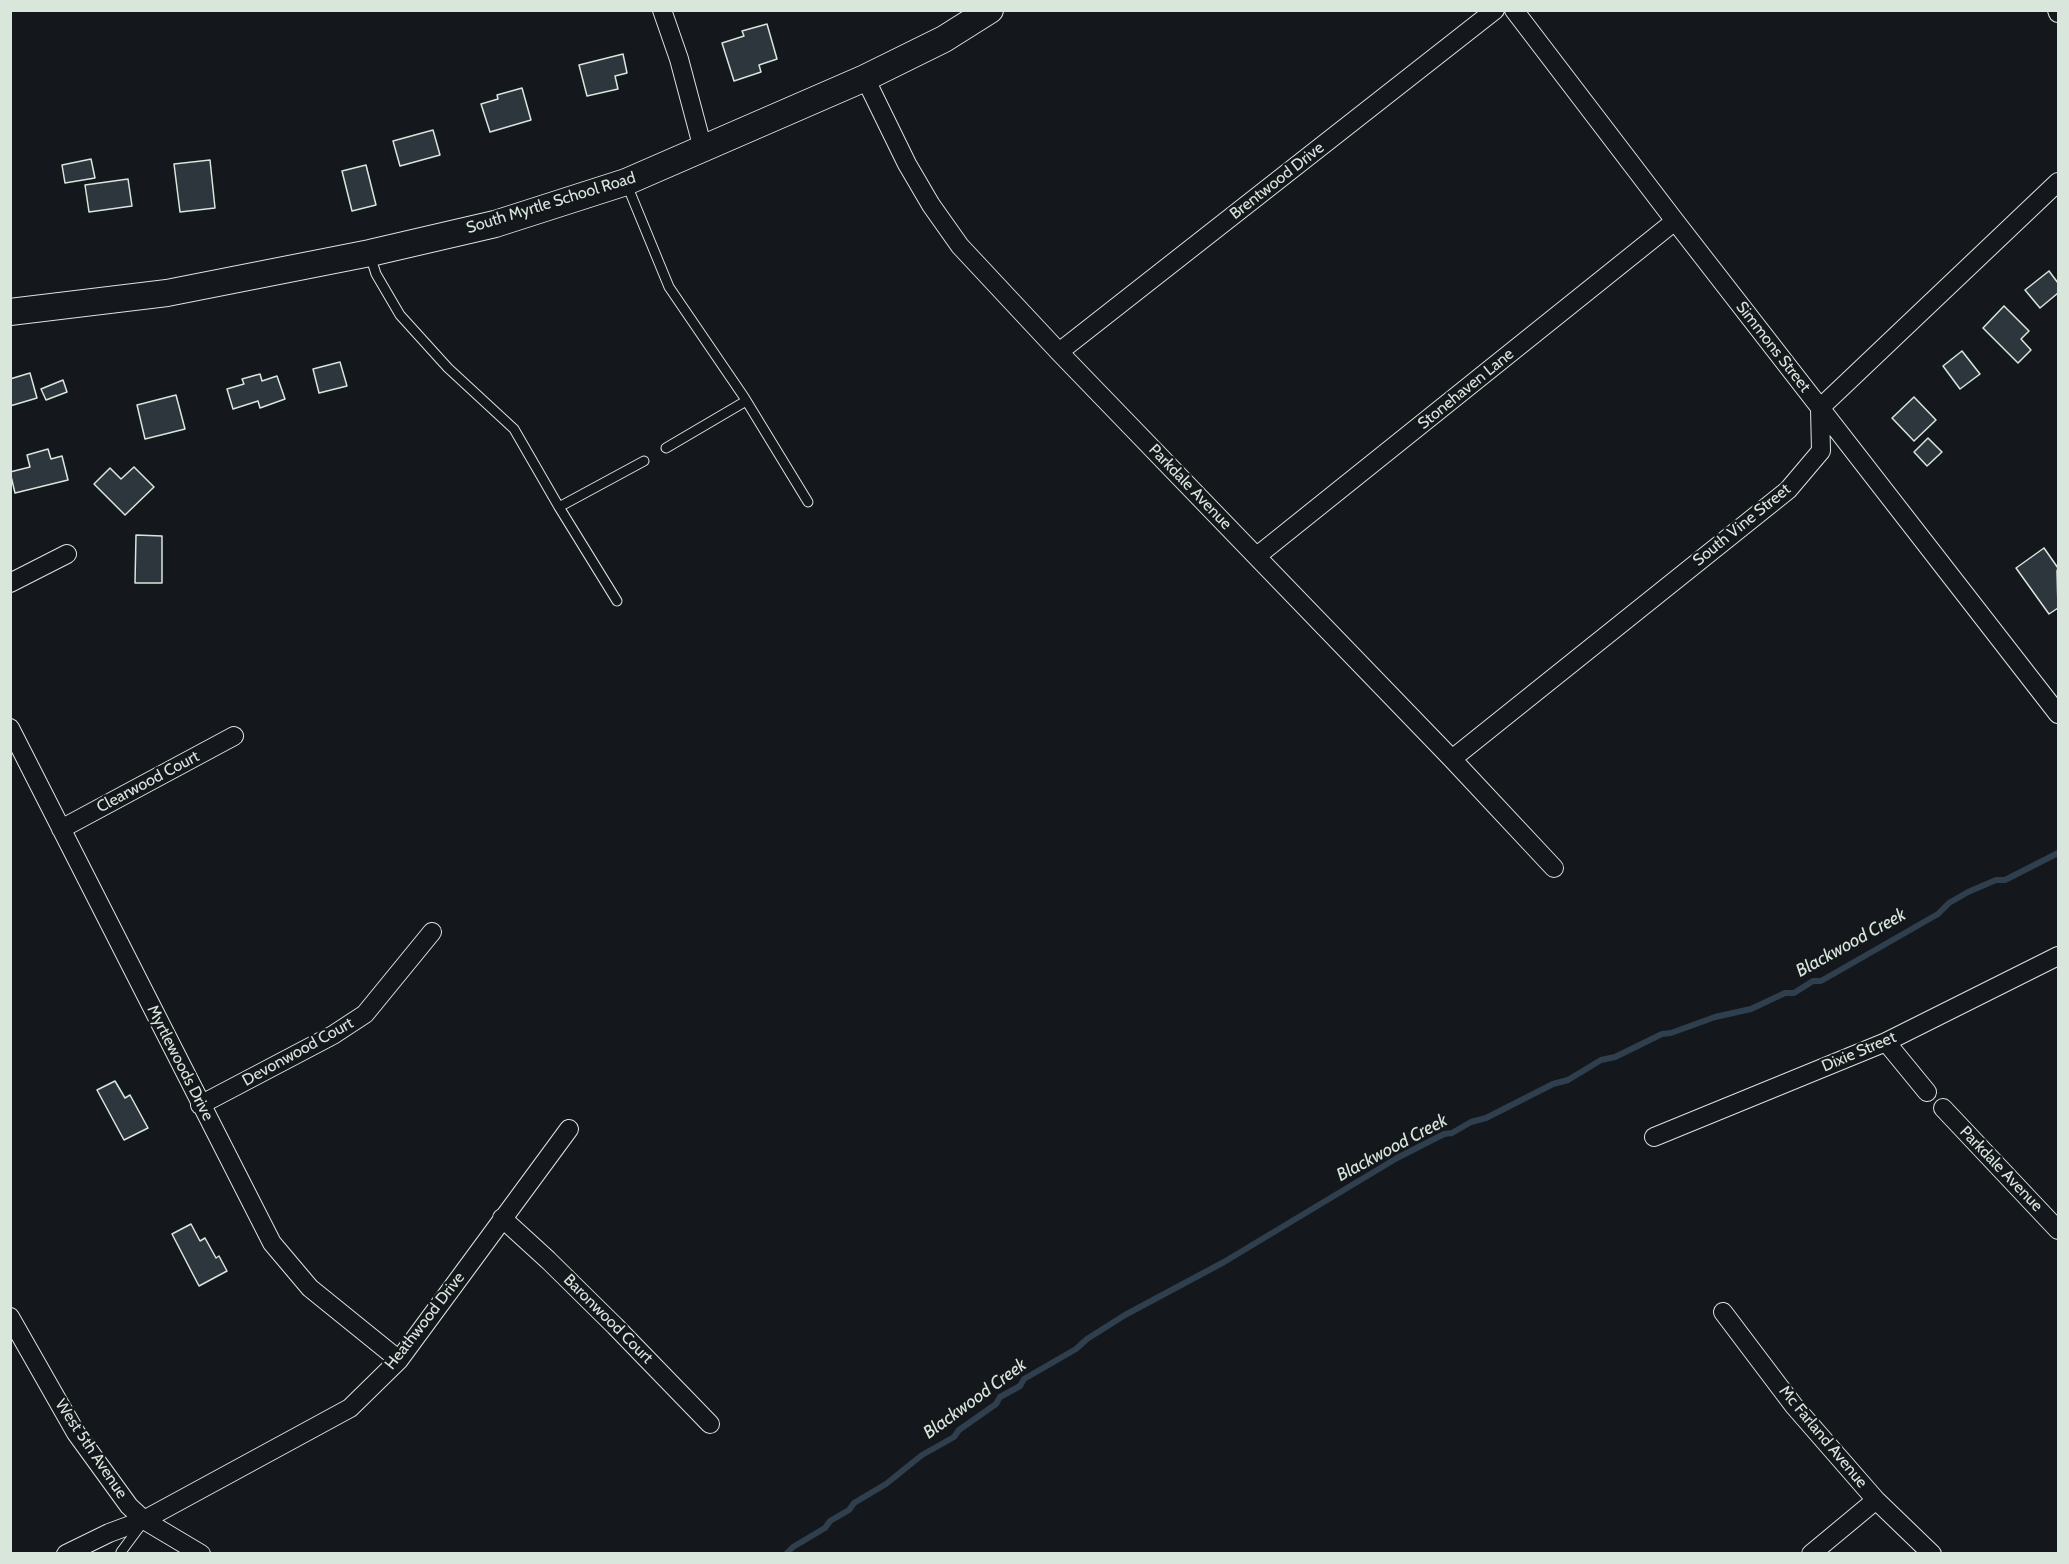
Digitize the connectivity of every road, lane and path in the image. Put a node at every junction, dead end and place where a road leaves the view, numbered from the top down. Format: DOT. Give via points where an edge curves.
graph roads {
  1 [pos="662,10"];
  2 [pos="990,10"];
  3 [pos="1495,10"];
  4 [pos="1514,10"];
  5 [pos="865,78"];
  6 [pos="703,149"];
  7 [pos="626,182"];
  8 [pos="2058,182"];
  9 [pos="1675,221"];
  10 [pos="370,253"];
  11 [pos="10,312"];
  12 [pos="1059,352"];
  13 [pos="746,401"];
  14 [pos="1820,408"];
  15 [pos="666,448"];
  16 [pos="644,461"];
  17 [pos="808,502"];
  18 [pos="559,507"];
  19 [pos="67,554"];
  20 [pos="1257,556"];
  21 [pos="10,583"];
  22 [pos="617,601"];
  23 [pos="2058,714"];
  24 [pos="10,728"];
  25 [pos="234,736"];
  26 [pos="1452,759"];
  27 [pos="61,829"];
  28 [pos="1554,868"];
  29 [pos="432,932"];
  30 [pos="2058,956"];
  31 [pos="1886,1042"];
  32 [pos="1927,1092"];
  33 [pos="200,1105"];
  34 [pos="1943,1108"];
  35 [pos="569,1129"];
  36 [pos="1654,1137"];
  37 [pos="502,1218"];
  38 [pos="2058,1230"];
  39 [pos="1723,1312"];
  40 [pos="10,1317"];
  41 [pos="399,1360"];
  42 [pos="710,1424"];
  43 [pos="1876,1500"];
  44 [pos="144,1521"];
  45 [pos="66,1554"];
  46 [pos="122,1554"];
  47 [pos="201,1554"];
  48 [pos="1811,1554"];
  49 [pos="1932,1554"];
  1 -- 6 [label="street"];
  2 -- 5 [label="main road, South Myrtle School Road" via="944,39"];
  3 -- 12 [label="street, Brentwood Drive"];
  4 -- 9 [label="street, Simmons Street"];
  5 -- 6 [label="main road, South Myrtle School Road"];
  5 -- 12 [label="street, Parkdale Avenue" via="907,164 960,246"];
  6 -- 7 [label="main road, South Myrtle School Road"];
  7 -- 10 [label="main road, South Myrtle School Road" via="495,224"];
  7 -- 13 [label="lane" via="669,287"];
  8 -- 14 [label="street"];
  9 -- 14 [label="street, Simmons Street"];
  9 -- 20 [label="street, Stonehaven Lane"];
  10 -- 11 [label="main road, South Myrtle School Road" via="166,293"];
  10 -- 18 [label="lane" via="376,274 400,315 448,368 514,429"];
  12 -- 20 [label="street, Parkdale Avenue"];
  13 -- 15 [label="lane"];
  13 -- 17 [label="lane"];
  14 -- 23 [label="street, Simmons Street"];
  14 -- 26 [label="street, South Vine Street" via="1821,451 1788,490"];
  16 -- 18 [label="lane"];
  18 -- 22 [label="lane"];
  19 -- 21 [label="street"];
  20 -- 26 [label="street, Parkdale Avenue"];
  24 -- 27 [label="street, Myrtlewoods Drive"];
  25 -- 27 [label="street, Clearwood Court"];
  26 -- 28 [label="street, Parkdale Avenue"];
  27 -- 33 [label="street, Myrtlewoods Drive"];
  29 -- 33 [label="street, Devonwood Court" via="365,1014"];
  30 -- 31 [label="street, Dixie Street"];
  31 -- 32 [label="street"];
  31 -- 36 [label="street, Dixie Street"];
  33 -- 41 [label="street, Myrtlewoods Drive" via="272,1243 310,1288"];
  34 -- 38 [label="street, Parkdale Avenue"];
  35 -- 37 [label="street, Heathwood Drive"];
  37 -- 41 [label="street, Heathwood Drive"];
  37 -- 42 [label="street, Baronwood Court"];
  39 -- 43 [label="street, Mc Farland Avenue" via="1794,1406"];
  40 -- 44 [label="street, West 5th Avenue" via="76,1433"];
  41 -- 44 [label="street, Heathwood Drive" via="350,1408"];
  43 -- 48 [label="street"];
  43 -- 49 [label="street, Mc Farland Avenue"];
  44 -- 45 [label="street, Heathwood Drive"];
  44 -- 46 [label="lane"];
  44 -- 47 [label="street, West 5th Avenue"];
}
